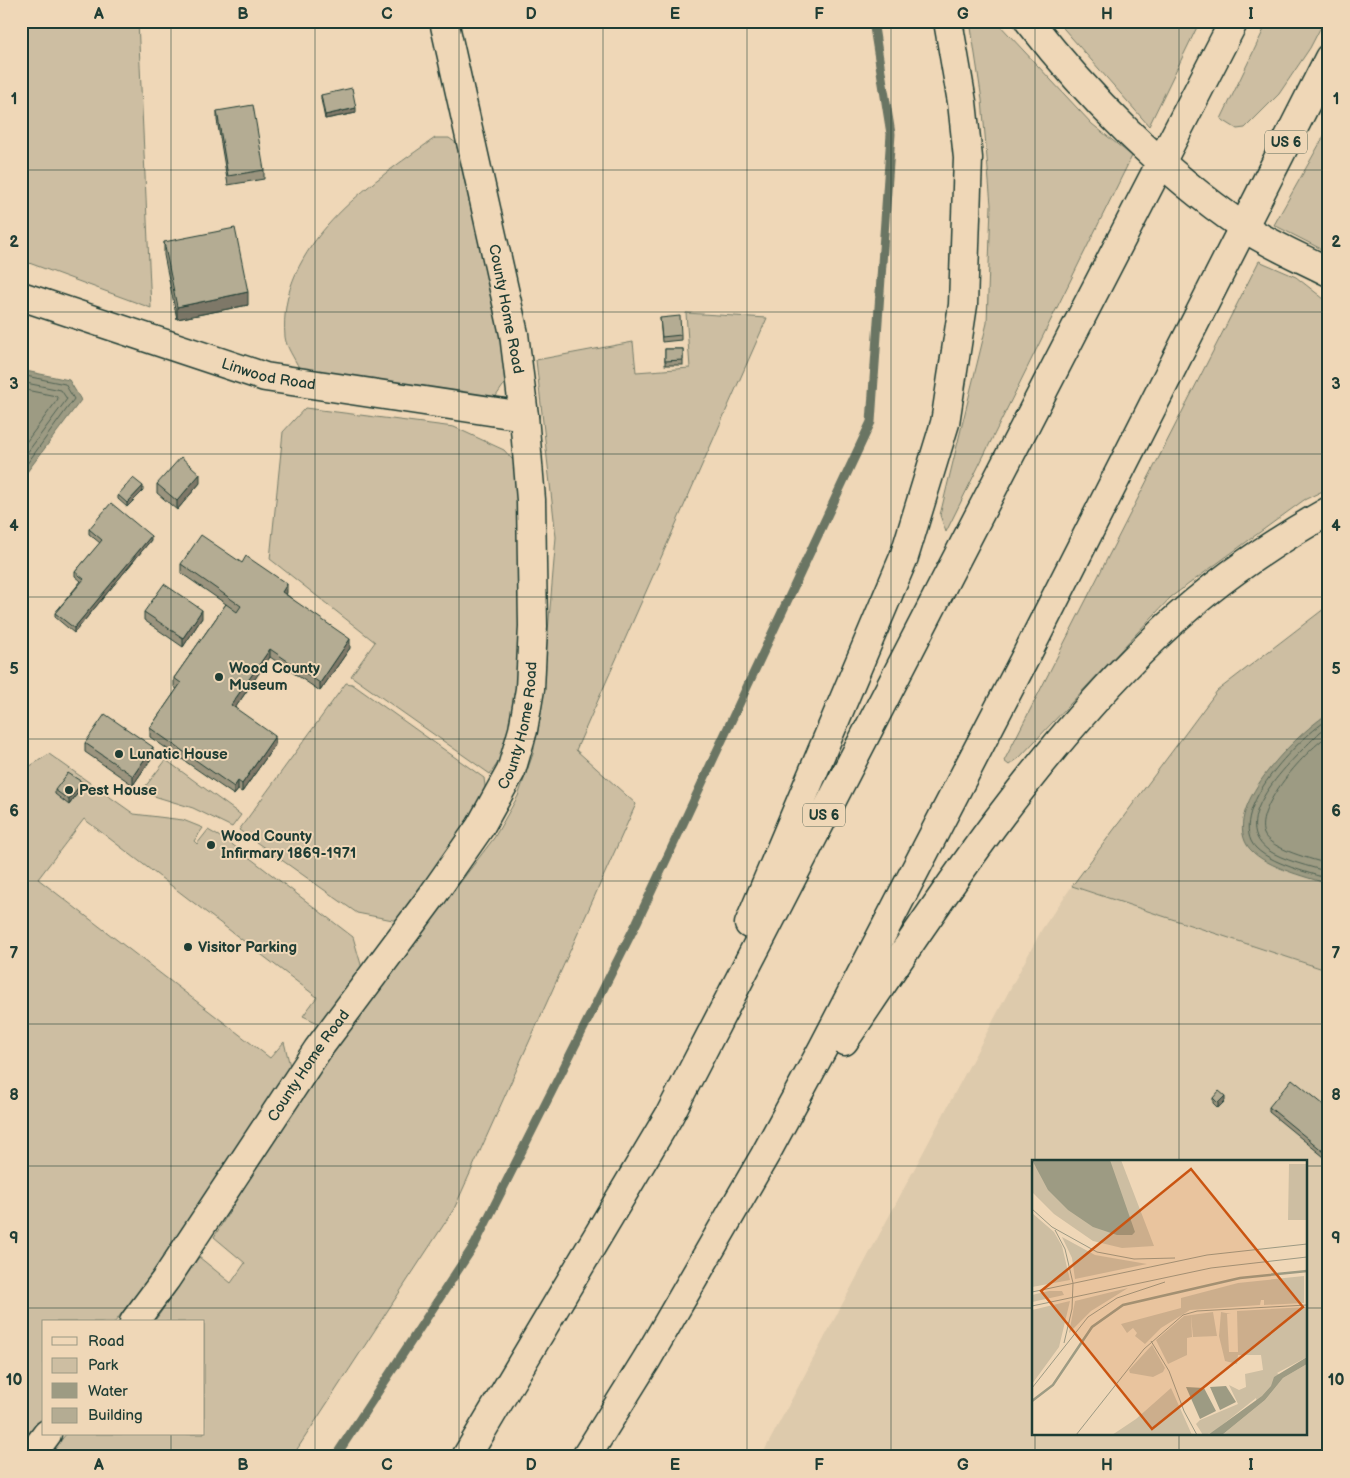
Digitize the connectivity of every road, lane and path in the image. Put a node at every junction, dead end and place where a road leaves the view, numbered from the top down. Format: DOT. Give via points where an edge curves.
graph roads {
  1 [pos="444,21"];
  2 [pos="948,21"];
  3 [pos="1029,21"];
  4 [pos="1234,21"];
  5 [pos="1329,58"];
  6 [pos="1162,162"];
  7 [pos="1243,227"];
  8 [pos="1329,272"];
  9 [pos="21,296"];
  10 [pos="524,416"];
  11 [pos="1329,511"];
  12 [pos="669,1116"];
  13 [pos="765,1155"];
  14 [pos="135,1320"];
  15 [pos="46,1436"];
  16 [pos="30,1457"];
  17 [pos="466,1457"];
  18 [pos="586,1457"];
  1 -- 10 [label="main road, County Home Road" via="514,334"];
  2 -- 12 [label="main road" via="968,158 963,305 945,423 904,557"];
  3 -- 6 [label="main road" via="1097,100"];
  4 -- 6 [label="main road, US 6"];
  5 -- 7 [label="main road, US 6"];
  6 -- 7 [label="main road"];
  6 -- 12 [label="main road, US 6"];
  7 -- 8 [label="main road"];
  7 -- 13 [label="main road, US 6" via="1017,674"];
  9 -- 10 [label="main road, Linwood Road" via="265,377"];
  10 -- 14 [label="main road, County Home Road" via="531,500 533,626 526,714 511,771 480,827 318,1049"];
  11 -- 13 [label="main road" via="1258,555 1210,591 1150,642 1090,706 989,831"];
  12 -- 17 [label="main road, US 6"];
  13 -- 18 [label="main road, US 6" via="647,1359"];
  15 -- 16 [label="main road"];
}
